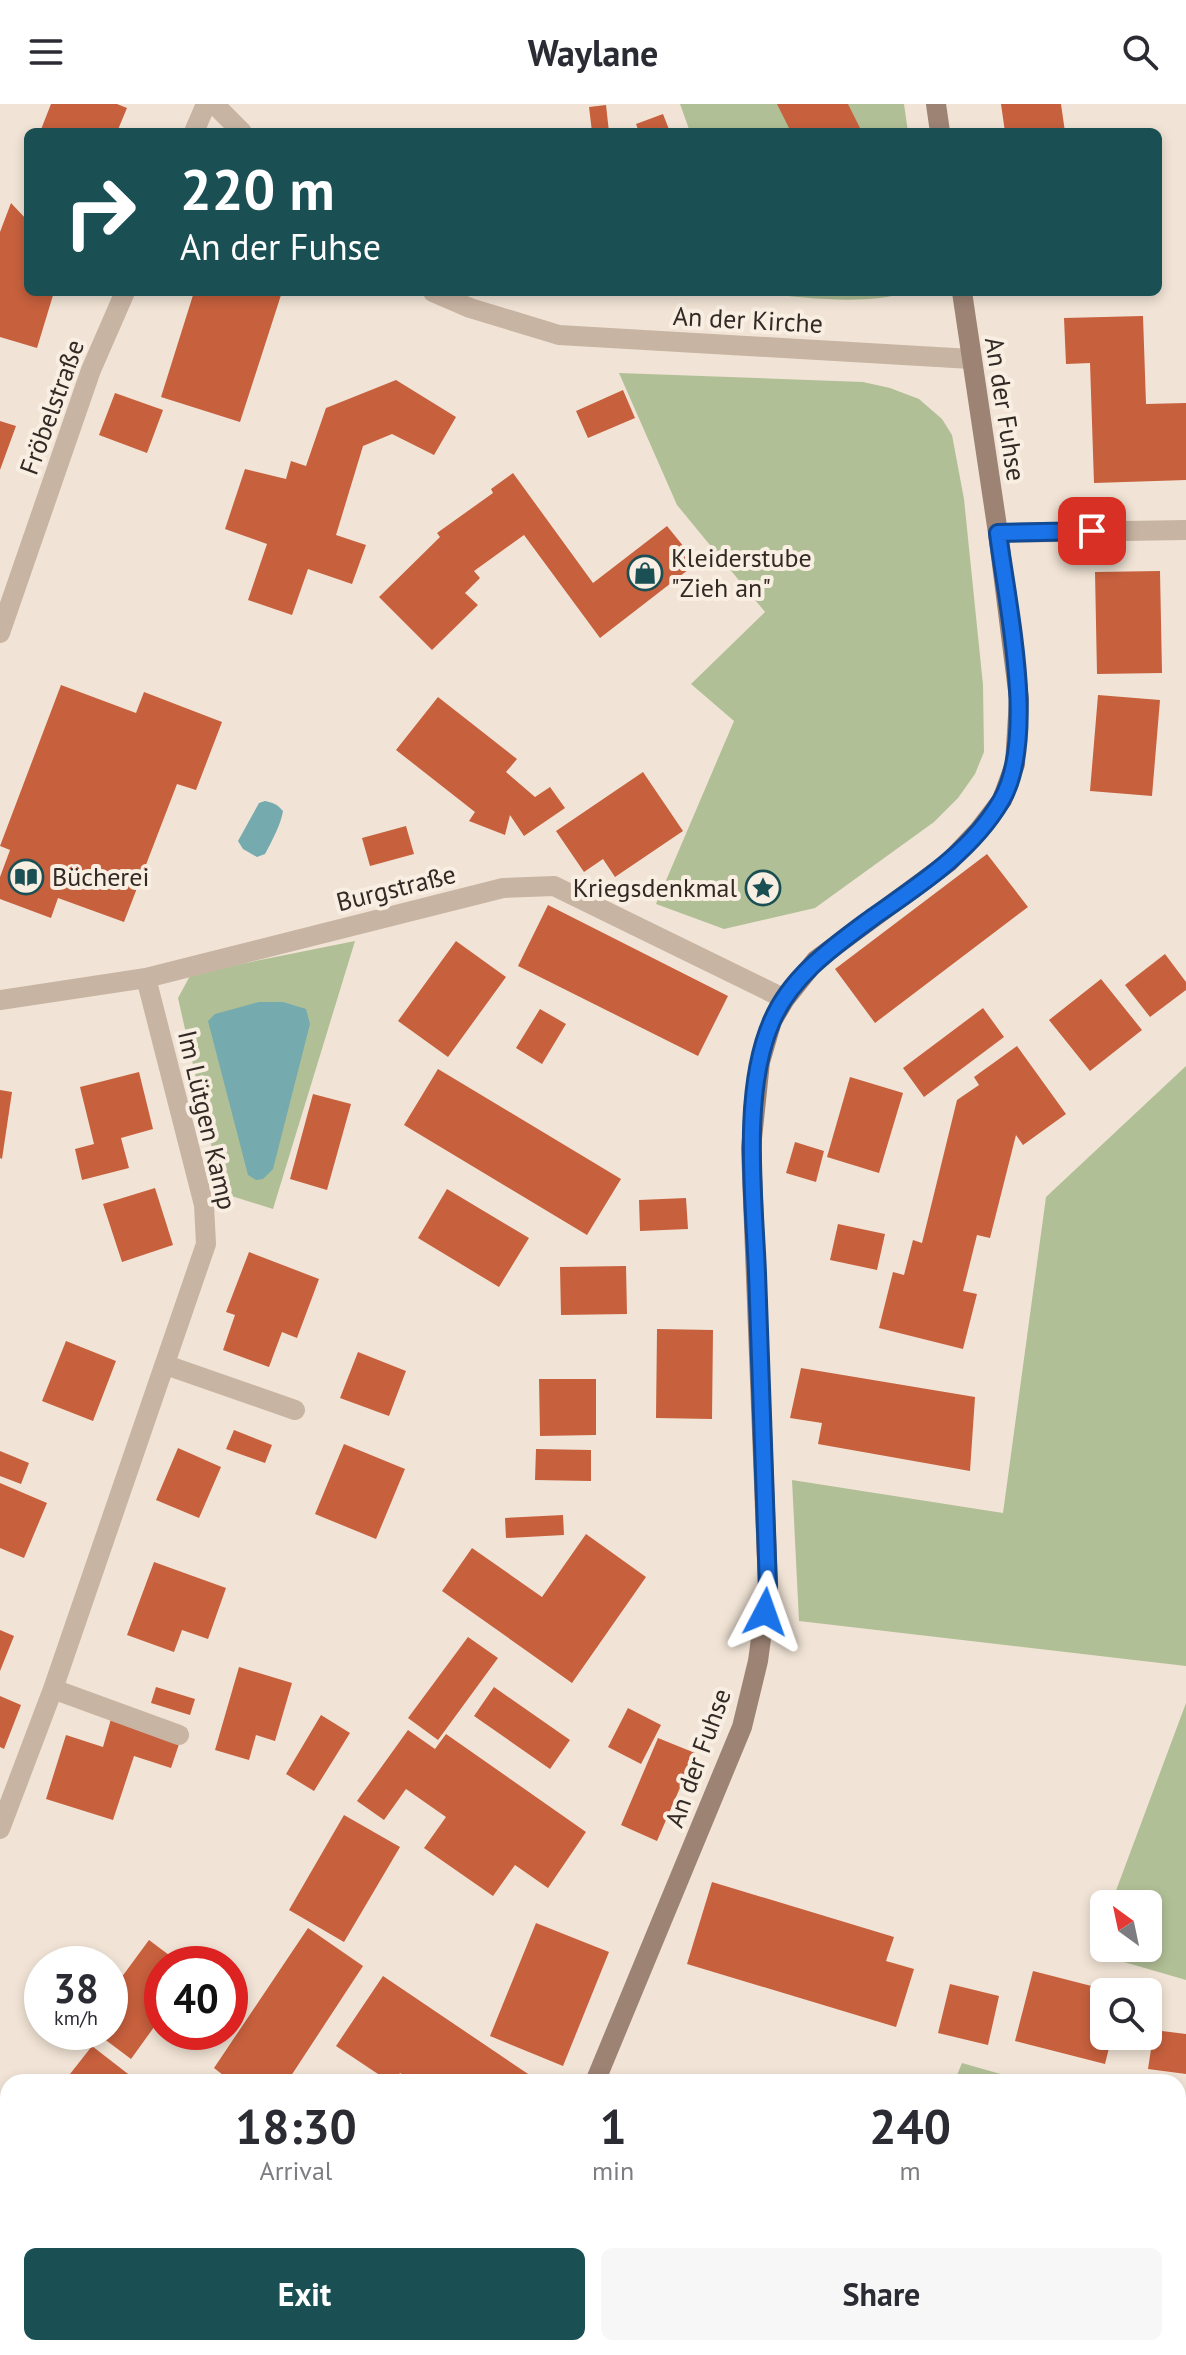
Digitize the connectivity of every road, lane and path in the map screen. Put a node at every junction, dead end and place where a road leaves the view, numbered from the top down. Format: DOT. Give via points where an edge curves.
graph roads {
  1 [pos="206,104"];
  2 [pos="214,104"];
  3 [pos="936,104"];
  4 [pos="196,128"];
  5 [pos="238,128"];
  6 [pos="939,128"];
  7 [pos="123,296"];
  8 [pos="442,296"];
  9 [pos="963,296"];
  10 [pos="971,359"];
  11 [pos="1186,530"];
  12 [pos="998,533"];
  13 [pos="0,633"];
  14 [pos="146,978"];
  15 [pos="785,999"];
  16 [pos="0,1000"];
  17 [pos="166,1365"];
  18 [pos="295,1410"];
  19 [pos="53,1689"];
  20 [pos="179,1735"];
  21 [pos="0,1829"];
  22 [pos="598,2074"];
  1 -- 4 [label="street"];
  2 -- 5 [label="street"];
  3 -- 6 [label="street"];
  7 -- 13 [label="street, Fröbelstraße" via="91,370"];
  8 -- 10 [label="street, An der Kirche" via="559,335"];
  9 -- 10 [label="street, An der Fuhse"];
  10 -- 12 [label="street, An der Fuhse"];
  11 -- 12 [label="street"];
  12 -- 15 [label="street, An der Fuhse" via="1019,699 1015,764 1002,800 949,862 816,960"];
  14 -- 15 [label="street, Burgstraße" via="503,888 554,886"];
  14 -- 16 [label="street, Burgstraße"];
  14 -- 17 [label="street, Im Lütgen Kamp" via="204,1205 206,1244"];
  15 -- 22 [label="street, An der Fuhse" via="760,1062 751,1148 768,1587 758,1661 742,1727"];
  17 -- 18 [label="street"];
  17 -- 19 [label="street, Im Lütgen Kamp"];
  19 -- 20 [label="street"];
  19 -- 21 [label="street, Im Lütgen Kamp"];
}
